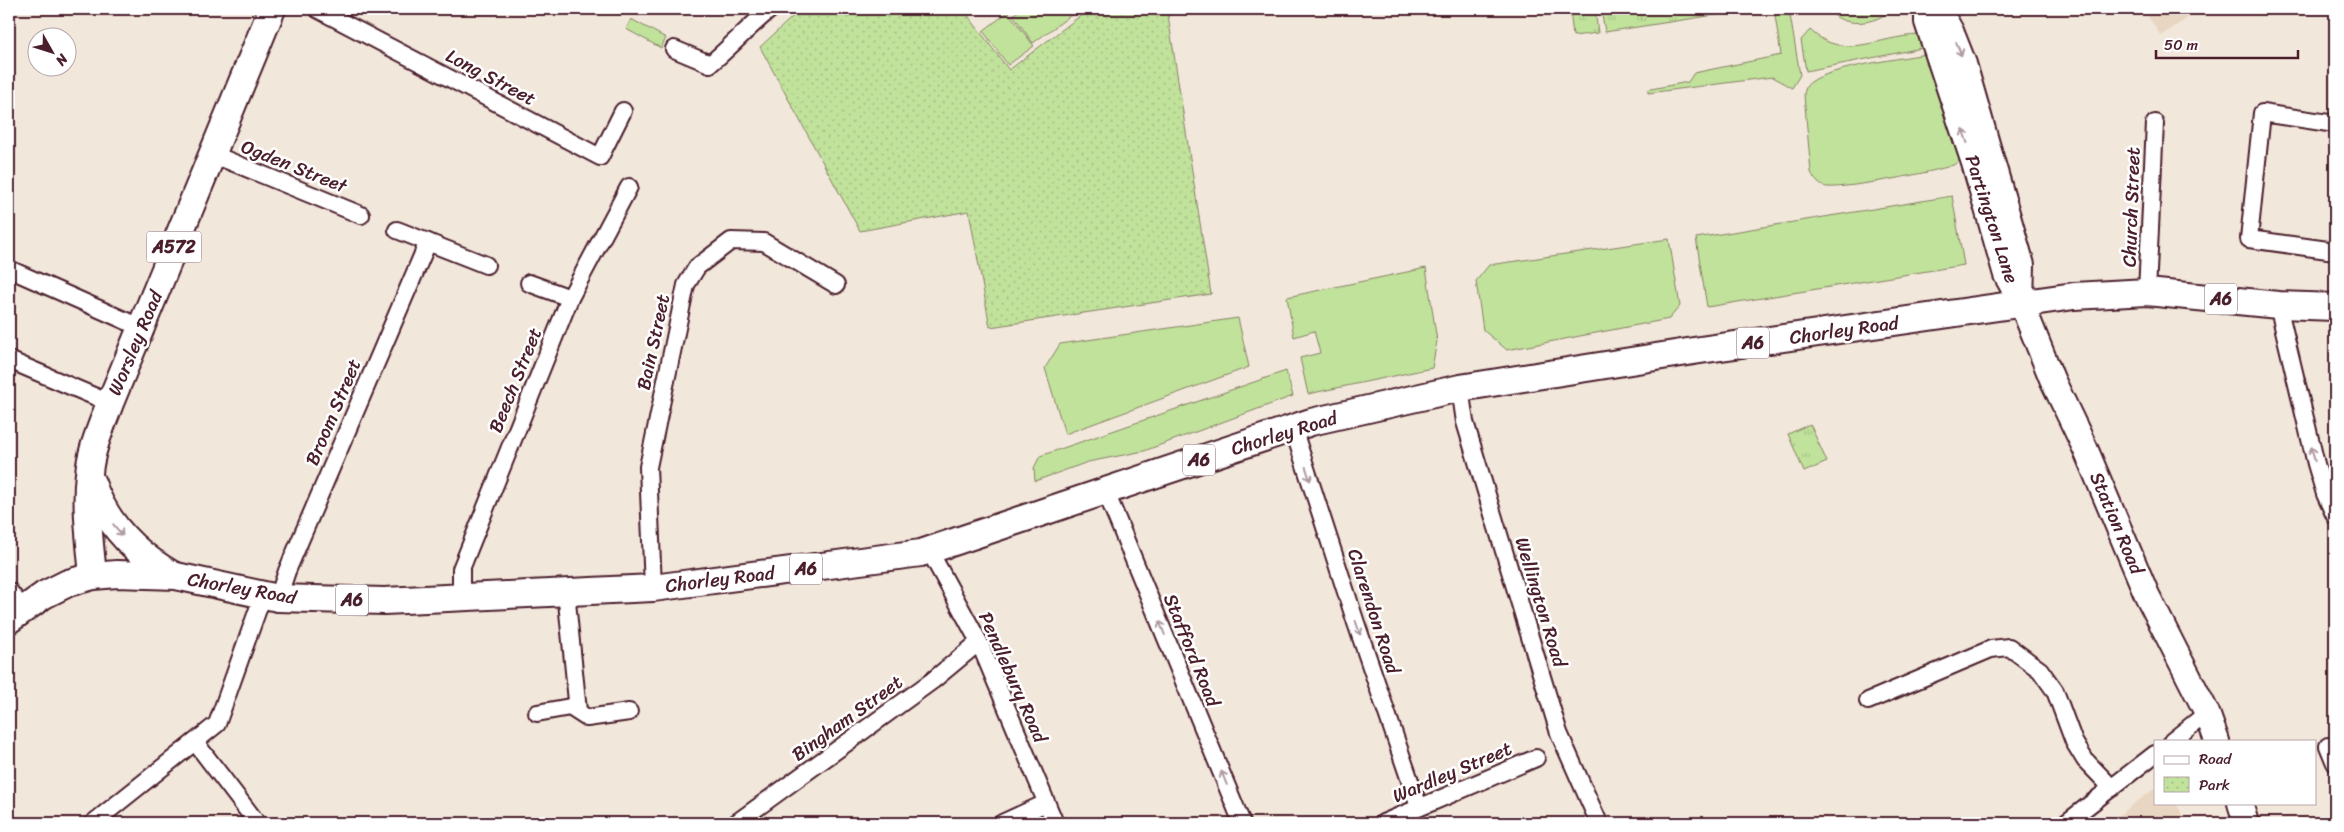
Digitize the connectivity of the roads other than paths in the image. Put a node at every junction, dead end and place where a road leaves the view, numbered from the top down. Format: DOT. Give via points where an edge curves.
graph roads {
  1 [pos="272,9"];
  2 [pos="317,9"];
  3 [pos="771,9"];
  4 [pos="1927,9"];
  5 [pos="1933,9"];
  6 [pos="674,50"];
  7 [pos="623,111"];
  8 [pos="2155,123"];
  9 [pos="2335,124"];
  10 [pos="212,154"];
  11 [pos="629,187"];
  12 [pos="361,215"];
  13 [pos="397,230"];
  14 [pos="428,242"];
  15 [pos="2335,251"];
  16 [pos="486,265"];
  17 [pos="9,269"];
  18 [pos="529,282"];
  19 [pos="836,285"];
  20 [pos="2148,292"];
  21 [pos="570,298"];
  22 [pos="2020,302"];
  23 [pos="2278,305"];
  24 [pos="2335,308"];
  25 [pos="142,328"];
  26 [pos="9,360"];
  27 [pos="1460,388"];
  28 [pos="110,403"];
  29 [pos="1293,428"];
  30 [pos="89,472"];
  31 [pos="1106,492"];
  32 [pos="2335,516"];
  33 [pos="929,550"];
  34 [pos="93,576"];
  35 [pos="176,576"];
  36 [pos="653,588"];
  37 [pos="566,592"];
  38 [pos="270,597"];
  39 [pos="462,597"];
  40 [pos="14,607"];
  41 [pos="979,642"];
  42 [pos="1868,701"];
  43 [pos="578,711"];
  44 [pos="537,712"];
  45 [pos="628,712"];
  46 [pos="2206,713"];
  47 [pos="2173,740"];
  48 [pos="2218,740"];
  49 [pos="195,742"];
  50 [pos="2328,746"];
  51 [pos="2154,755"];
  52 [pos="1536,758"];
  53 [pos="2335,763"];
  54 [pos="2112,788"];
  55 [pos="1046,803"];
  56 [pos="2240,804"];
  57 [pos="1411,815"];
  58 [pos="94,823"];
  59 [pos="257,823"];
  60 [pos="736,823"];
  61 [pos="1002,823"];
  62 [pos="1056,823"];
  63 [pos="1242,823"];
  64 [pos="1383,823"];
  65 [pos="1599,823"];
  66 [pos="2066,823"];
  67 [pos="2246,823"];
  1 -- 10 [label="main road, Worsley Road / A572"];
  2 -- 7 [label="street, Long Street" via="600,157"];
  3 -- 6 [label="street" via="710,64"];
  22 -- 4 [label="main road, Partington Lane, one-way" via="2006,275 1928,22"];
  5 -- 22 [label="main road, Partington Lane, one-way" via="1942,15 1951,30 1964,64 2022,265"];
  8 -- 20 [label="street, Church Street"];
  9 -- 15 [label="street" via="2262,113 2249,239"];
  10 -- 12 [label="street, Ogden Street"];
  10 -- 25 [label="main road, Worsley Road / A572"];
  11 -- 21 [label="street, Beech Street"];
  13 -- 14 [label="street"];
  14 -- 16 [label="street"];
  14 -- 38 [label="street, Broom Street" via="287,571"];
  17 -- 25 [label="street"];
  18 -- 21 [label="street"];
  19 -- 36 [label="street, Bain Street" via="764,242 731,241 697,267 686,285 648,468"];
  20 -- 22 [label="main road, Chorley Road / A6"];
  20 -- 23 [label="main road, Chorley Road / A6"];
  21 -- 39 [label="street, Beech Street" via="461,569"];
  22 -- 27 [label="main road, Chorley Road / A6"];
  22 -- 46 [label="main road, Station Road" via="2147,595"];
  23 -- 24 [label="main road, Chorley Road / A6"];
  32 -- 23 [label="street, one-way" via="2316,464"];
  25 -- 28 [label="main road, Worsley Road / A572"];
  26 -- 28 [label="street"];
  27 -- 29 [label="main road, Chorley Road / A6"];
  27 -- 65 [label="street, Wellington Road" via="1465,422 1559,733"];
  28 -- 30 [label="main road, Worsley Road / A572"];
  29 -- 31 [label="main road, Chorley Road / A6"];
  29 -- 57 [label="street, Clarendon Road, one-way" via="1356,623"];
  30 -- 34 [label="main road, Worsley Road / A572"];
  30 -- 35 [label="main road, one-way" via="103,509 118,531 145,557"];
  31 -- 33 [label="main road, Chorley Road / A6"];
  63 -- 31 [label="street, Stafford Road, one-way"];
  33 -- 36 [label="main road, Chorley Road / A6"];
  33 -- 41 [label="street, Pendlebury Road"];
  34 -- 35 [label="main road, Chorley Road / A6"];
  34 -- 40 [label="main road, A6" via="68,583"];
  35 -- 38 [label="main road, Chorley Road / A6"];
  36 -- 37 [label="main road, Chorley Road / A6"];
  37 -- 39 [label="main road, Chorley Road / A6"];
  37 -- 43 [label="street"];
  38 -- 39 [label="main road, Chorley Road / A6" via="384,601"];
  38 -- 49 [label="street, Broom Street" via="217,724"];
  41 -- 55 [label="street, Pendlebury Road"];
  41 -- 60 [label="street, Bingham Street" via="932,681"];
  42 -- 54 [label="street" via="1991,649 2010,647 2045,677 2055,691 2074,742 2085,760"];
  43 -- 44 [label="street" via="570,708"];
  43 -- 45 [label="street" via="587,718"];
  46 -- 47 [label="street"];
  46 -- 48 [label="main road, Station Road"];
  49 -- 58 [label="street, Broom Street"];
  49 -- 59 [label="street"];
  50 -- 53 [label="street"];
  51 -- 54 [label="street"];
  52 -- 57 [label="street, Wardley Street"];
  54 -- 66 [label="street"];
  55 -- 61 [label="street"];
  55 -- 62 [label="street, Pendlebury Road"];
  56 -- 67 [label="main road"];
  57 -- 64 [label="street, Wardley Street"];
}
